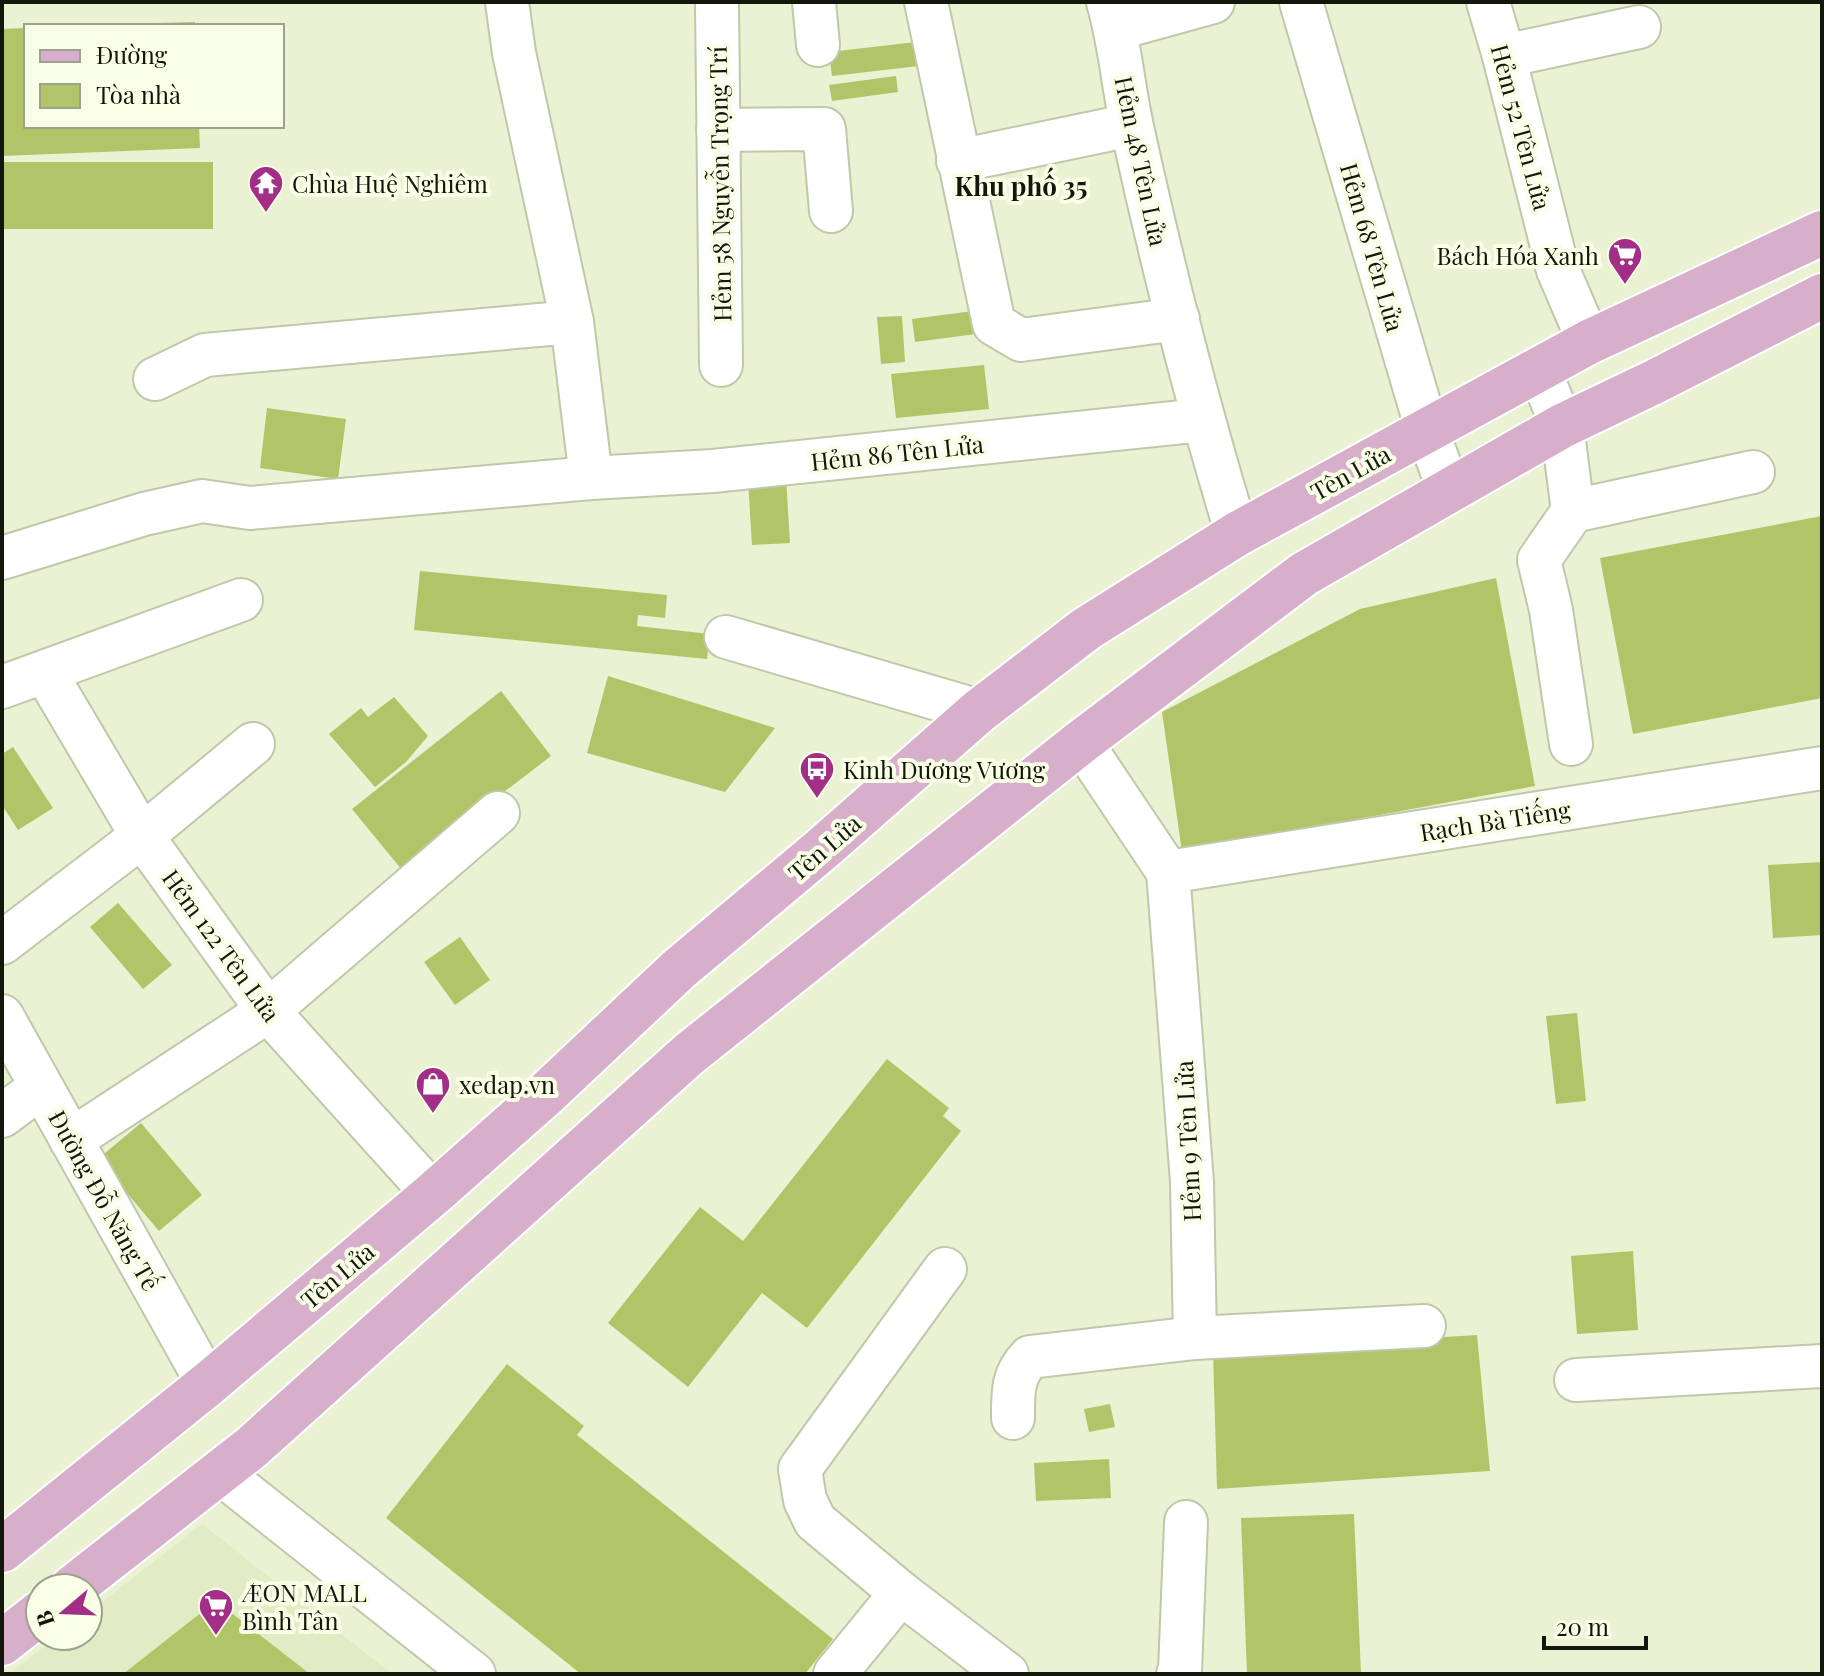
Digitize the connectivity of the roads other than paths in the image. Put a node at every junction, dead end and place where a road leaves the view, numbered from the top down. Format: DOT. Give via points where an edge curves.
graph roads {
  1 [pos="507,2"];
  2 [pos="717,2"];
  3 [pos="814,2"];
  4 [pos="926,2"];
  5 [pos="1213,2"];
  6 [pos="1301,2"];
  7 [pos="1488,2"];
  8 [pos="1112,15"];
  9 [pos="1639,27"];
  10 [pos="818,45"];
  11 [pos="1504,56"];
  12 [pos="1131,125"];
  13 [pos="718,130"];
  14 [pos="958,161"];
  15 [pos="831,211"];
  16 [pos="1822,233"];
  17 [pos="1822,296"];
  18 [pos="1178,319"];
  19 [pos="572,322"];
  20 [pos="1589,342"];
  21 [pos="721,365"];
  22 [pos="1539,369"];
  23 [pos="155,379"];
  24 [pos="1202,420"];
  25 [pos="1562,426"];
  26 [pos="1427,430"];
  27 [pos="1753,472"];
  28 [pos="591,478"];
  29 [pos="1449,491"];
  30 [pos="1573,511"];
  31 [pos="1237,534"];
  32 [pos="2,558"];
  33 [pos="241,600"];
  34 [pos="726,637"];
  35 [pos="45,672"];
  36 [pos="2,687"];
  37 [pos="979,711"];
  38 [pos="1081,742"];
  39 [pos="253,744"];
  40 [pos="1571,744"];
  41 [pos="1822,768"];
  42 [pos="498,813"];
  43 [pos="142,836"];
  44 [pos="1168,872"];
  45 [pos="2,943"];
  46 [pos="268,1011"];
  47 [pos="2,1016"];
  48 [pos="21,1092"];
  49 [pos="2,1116"];
  50 [pos="71,1140"];
  51 [pos="433,1194"];
  52 [pos="945,1269"];
  53 [pos="1424,1326"];
  54 [pos="1195,1338"];
  55 [pos="1822,1366"];
  56 [pos="1576,1380"];
  57 [pos="208,1384"];
  58 [pos="1013,1418"];
  59 [pos="219,1472"];
  60 [pos="1186,1522"];
  61 [pos="2,1550"];
  62 [pos="92,1572"];
  63 [pos="901,1593"];
  64 [pos="24,1626"];
  65 [pos="2,1643"];
  66 [pos="474,1674"];
  67 [pos="835,1674"];
  68 [pos="1007,1674"];
  69 [pos="1178,1674"];
  1 -- 19 [label="street"];
  2 -- 13 [label="street, Hẻm 58 Nguyễn Trọng Trí"];
  3 -- 10 [label="street"];
  4 -- 14 [label="street"];
  5 -- 8 [label="street"];
  6 -- 26 [label="street, Hẻm 68 Tên Lửa"];
  7 -- 11 [label="street, Hẻm 52 Tên Lửa"];
  8 -- 12 [label="street, Hẻm 48 Tên Lửa"];
  9 -- 11 [label="street"];
  11 -- 20 [label="street, Hẻm 52 Tên Lửa" via="1558,270"];
  12 -- 14 [label="street"];
  12 -- 18 [label="street, Hẻm 48 Tên Lửa"];
  13 -- 15 [label="street" via="824,129"];
  13 -- 21 [label="street, Hẻm 58 Nguyễn Trọng Trí"];
  14 -- 18 [label="street" via="994,324 1021,340"];
  16 -- 20 [label="main road, Tên Lửa"];
  17 -- 25 [label="main road"];
  18 -- 24 [label="street"];
  19 -- 23 [label="street" via="205,355"];
  19 -- 28 [label="street"];
  20 -- 22 [label="main road, Tên Lửa"];
  22 -- 25 [label="street"];
  22 -- 26 [label="main road, Tên Lửa"];
  24 -- 28 [label="street, Hẻm 86 Tên Lửa" via="713,471"];
  24 -- 31 [label="street"];
  25 -- 29 [label="main road"];
  25 -- 30 [label="street"];
  26 -- 29 [label="street, Hẻm 68 Tên Lửa"];
  26 -- 31 [label="main road, Tên Lửa"];
  27 -- 30 [label="street"];
  28 -- 32 [label="street, Hẻm 86 Tên Lửa" via="250,508 202,501"];
  29 -- 38 [label="main road" via="1304,574"];
  30 -- 40 [label="street" via="1539,560"];
  31 -- 37 [label="main road, Tên Lửa" via="1086,629"];
  33 -- 35 [label="street"];
  34 -- 37 [label="street"];
  35 -- 36 [label="street"];
  35 -- 43 [label="street, Hẻm 122 Tên Lửa"];
  37 -- 51 [label="main road, Tên Lửa" via="679,969"];
  38 -- 44 [label="street, Hẻm 9 Tên Lửa"];
  38 -- 59 [label="main road" via="689,1054"];
  39 -- 43 [label="street"];
  41 -- 44 [label="street, Rạch Bà Tiếng"];
  42 -- 46 [label="street"];
  43 -- 45 [label="street"];
  43 -- 46 [label="street, Hẻm 122 Tên Lửa"];
  44 -- 54 [label="street, Hẻm 9 Tên Lửa" via="1192,1182"];
  46 -- 50 [label="street"];
  46 -- 51 [label="street, Hẻm 122 Tên Lửa"];
  47 -- 48 [label="street, Đường Đỗ Năng Tế"];
  48 -- 49 [label="street"];
  48 -- 50 [label="street, Đường Đỗ Năng Tế"];
  50 -- 57 [label="street, Đường Đỗ Năng Tế"];
  51 -- 57 [label="main road, Tên Lửa"];
  52 -- 63 [label="street" via="800,1469 815,1521"];
  53 -- 54 [label="street"];
  54 -- 58 [label="street" via="1030,1357 1013,1383"];
  55 -- 56 [label="street"];
  57 -- 61 [label="main road, Tên Lửa"];
  59 -- 62 [label="main road"];
  59 -- 66 [label="street"];
  60 -- 69 [label="street"];
  63 -- 67 [label="street"];
  63 -- 68 [label="street"];
  64 -- 65 [label="main road"];
}
